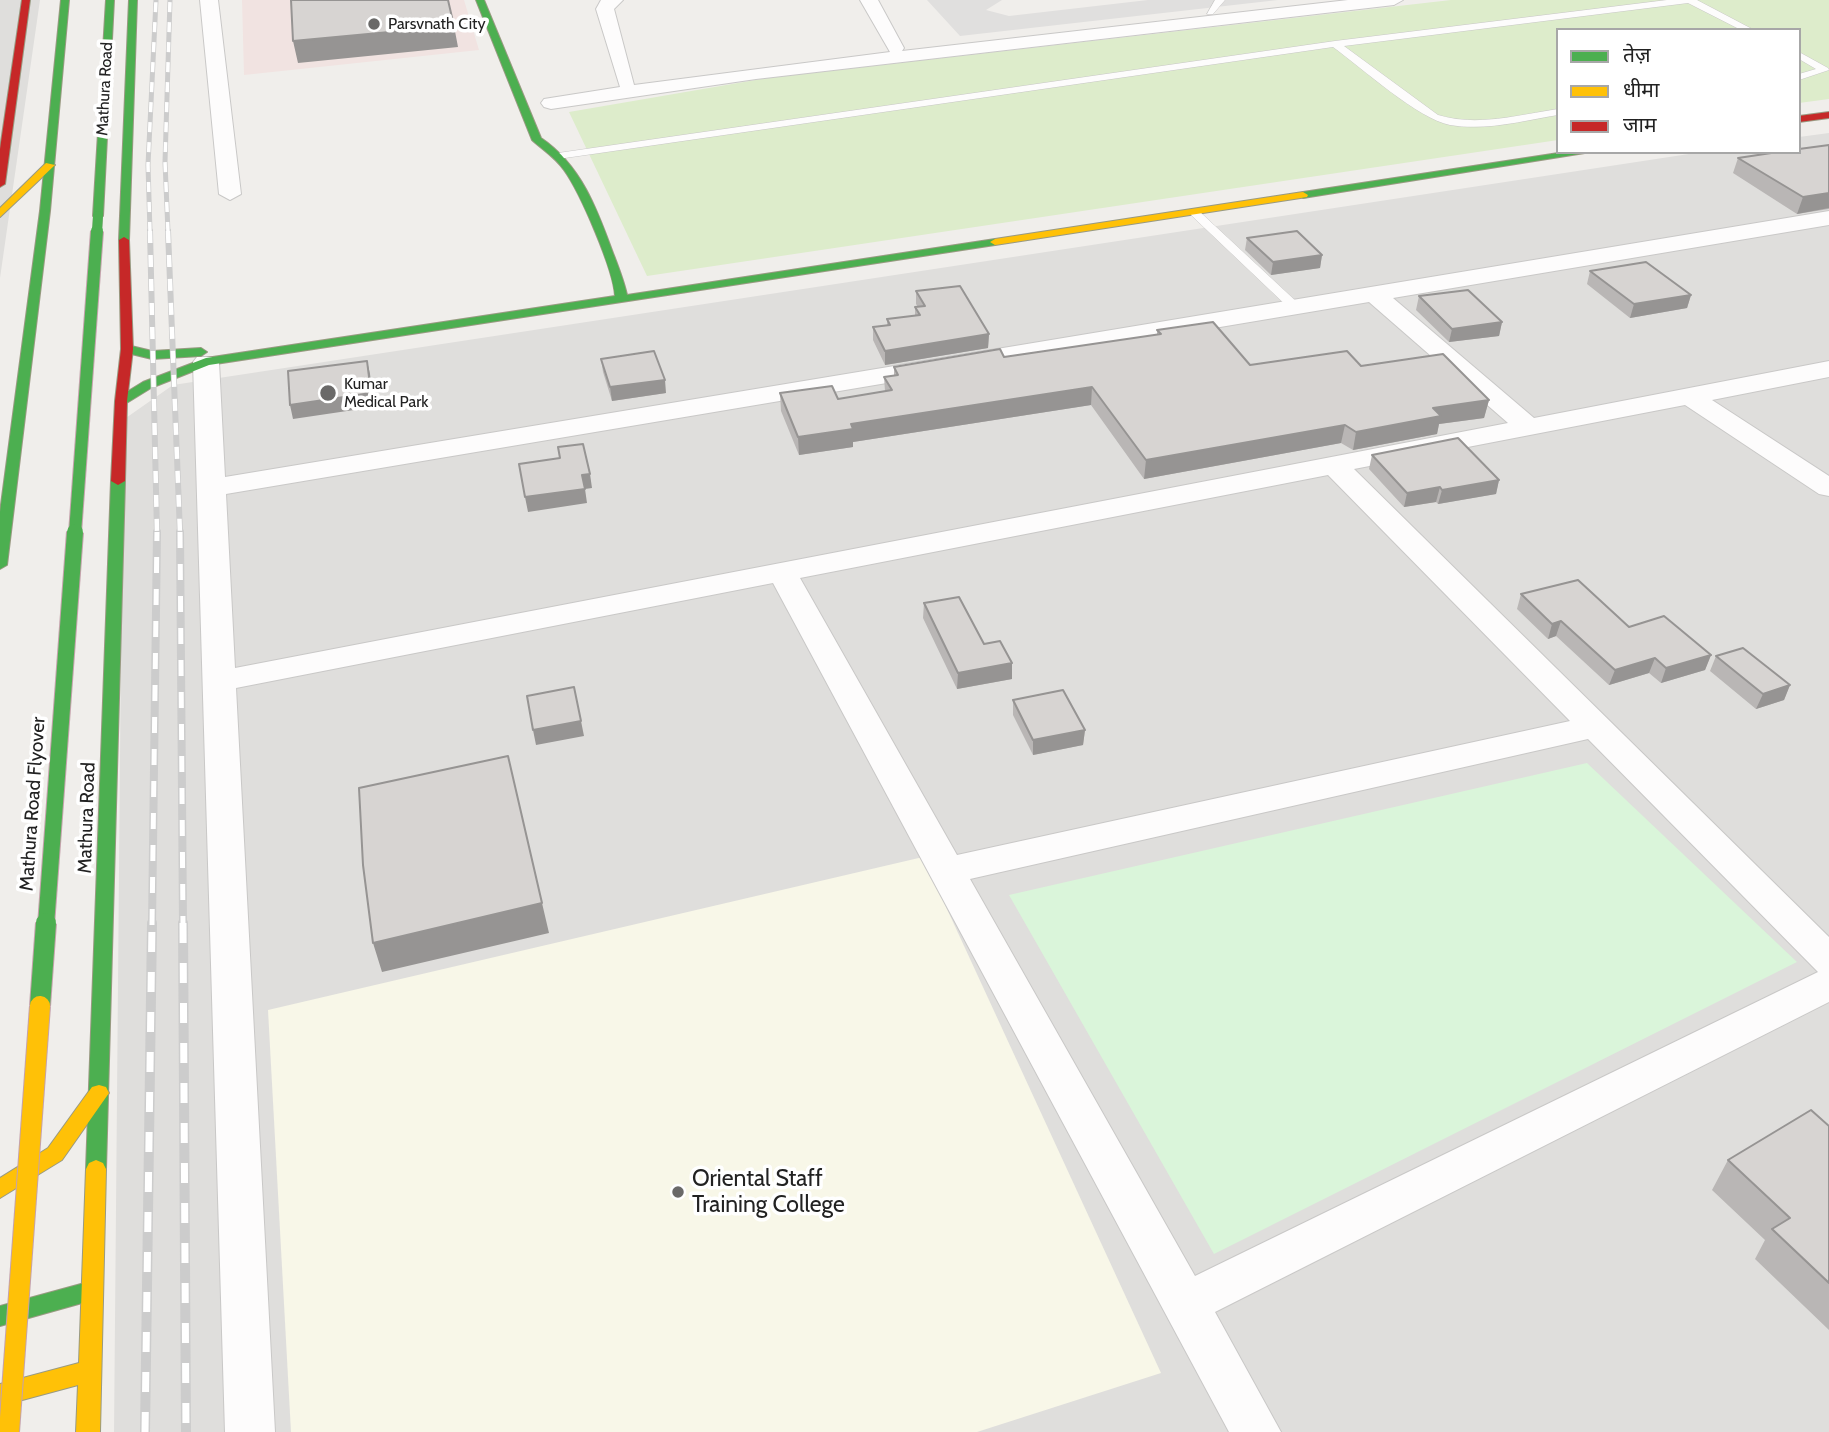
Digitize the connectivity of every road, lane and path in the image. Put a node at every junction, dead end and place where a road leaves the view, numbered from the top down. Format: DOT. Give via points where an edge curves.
graph roads {
  1 [pos="26,0"];
  2 [pos="65,0"];
  3 [pos="110,0"];
  4 [pos="133,0"];
  5 [pos="209,0"];
  6 [pos="480,0"];
  7 [pos="614,0"];
  8 [pos="869,0"];
  9 [pos="1317,0"];
  10 [pos="1394,0"];
  11 [pos="1689,0"];
  12 [pos="1215,6"];
  13 [pos="1745,28"];
  14 [pos="1335,44"];
  15 [pos="895,48"];
  16 [pos="1801,56"];
  17 [pos="1801,77"];
  18 [pos="626,83"];
  19 [pos="1829,108"];
  20 [pos="1556,112"];
  21 [pos="1801,113"];
  22 [pos="1829,115"];
  23 [pos="1801,119"];
  24 [pos="557,146"];
  25 [pos="1556,149"];
  26 [pos="1573,154"];
  27 [pos="50,165"];
  28 [pos="101,178"];
  29 [pos="0,184"];
  30 [pos="230,194"];
  31 [pos="123,205"];
  32 [pos="1195,213"];
  33 [pos="0,214"];
  34 [pos="1829,218"];
  35 [pos="1374,294"];
  36 [pos="621,296"];
  37 [pos="1295,307"];
  38 [pos="127,349"];
  39 [pos="206,362"];
  40 [pos="1829,369"];
  41 [pos="1689,396"];
  42 [pos="121,401"];
  43 [pos="1528,427"];
  44 [pos="1334,465"];
  45 [pos="211,488"];
  46 [pos="1829,488"];
  47 [pos="0,565"];
  48 [pos="782,572"];
  49 [pos="219,681"];
  50 [pos="1594,727"];
  51 [pos="946,871"];
  52 [pos="1829,961"];
  53 [pos="1829,984"];
  54 [pos="99,1093"];
  55 [pos="0,1189"];
  56 [pos="92,1291"];
  57 [pos="1185,1304"];
  58 [pos="0,1316"];
  59 [pos="90,1371"];
  60 [pos="0,1395"];
  61 [pos="9,1432"];
  62 [pos="88,1432"];
  63 [pos="250,1432"];
  64 [pos="1256,1432"];
  1 -- 29 [label="main road"];
  2 -- 27 [label="main road"];
  3 -- 28 [label="main road, Mathura Road"];
  4 -- 31 [label="main road, Mathura Road"];
  5 -- 30 [label="street"];
  6 -- 24 [label="main road" via="537,140"];
  7 -- 18 [label="street" via="605,9"];
  8 -- 15 [label="street"];
  9 -- 12 [label="street"];
  10 -- 18 [label="street" via="757,73 551,104"];
  11 -- 13 [label="lane"];
  11 -- 14 [label="lane"];
  12 -- 15 [label="street"];
  14 -- 20 [label="lane" via="1446,122 1473,124"];
  14 -- 24 [label="lane"];
  15 -- 18 [label="street"];
  16 -- 17 [label="lane" via="1824,70"];
  19 -- 21 [label="main road"];
  22 -- 23 [label="main road"];
  24 -- 36 [label="main road" via="585,195"];
  25 -- 36 [label="main road"];
  26 -- 32 [label="main road"];
  27 -- 33 [label="main road"];
  27 -- 47 [label="main road"];
  28 -- 31 [label="main road"];
  28 -- 61 [label="main road, Mathura Road Flyover, bridge"];
  31 -- 38 [label="main road, Mathura Road"];
  32 -- 36 [label="main road"];
  32 -- 37 [label="lane"];
  34 -- 35 [label="street"];
  35 -- 37 [label="street"];
  35 -- 43 [label="street"];
  36 -- 38 [label="main road" via="209,352 152,355"];
  36 -- 39 [label="main road"];
  37 -- 45 [label="street"];
  38 -- 42 [label="main road, Mathura Road"];
  39 -- 42 [label="main road" via="147,385"];
  39 -- 45 [label="street"];
  40 -- 41 [label="street"];
  41 -- 43 [label="street"];
  41 -- 46 [label="street"];
  42 -- 54 [label="main road, Mathura Road"];
  43 -- 44 [label="street"];
  44 -- 48 [label="street"];
  44 -- 50 [label="street"];
  45 -- 49 [label="street"];
  48 -- 49 [label="street"];
  48 -- 51 [label="street"];
  49 -- 63 [label="street"];
  50 -- 51 [label="street"];
  50 -- 52 [label="street"];
  51 -- 57 [label="street"];
  53 -- 57 [label="street"];
  54 -- 55 [label="main road" via="55,1154"];
  54 -- 56 [label="main road, Mathura Road"];
  56 -- 58 [label="main road"];
  56 -- 59 [label="main road, Mathura Road"];
  57 -- 64 [label="street"];
  59 -- 60 [label="main road"];
  59 -- 62 [label="main road, Mathura Road"];
}
